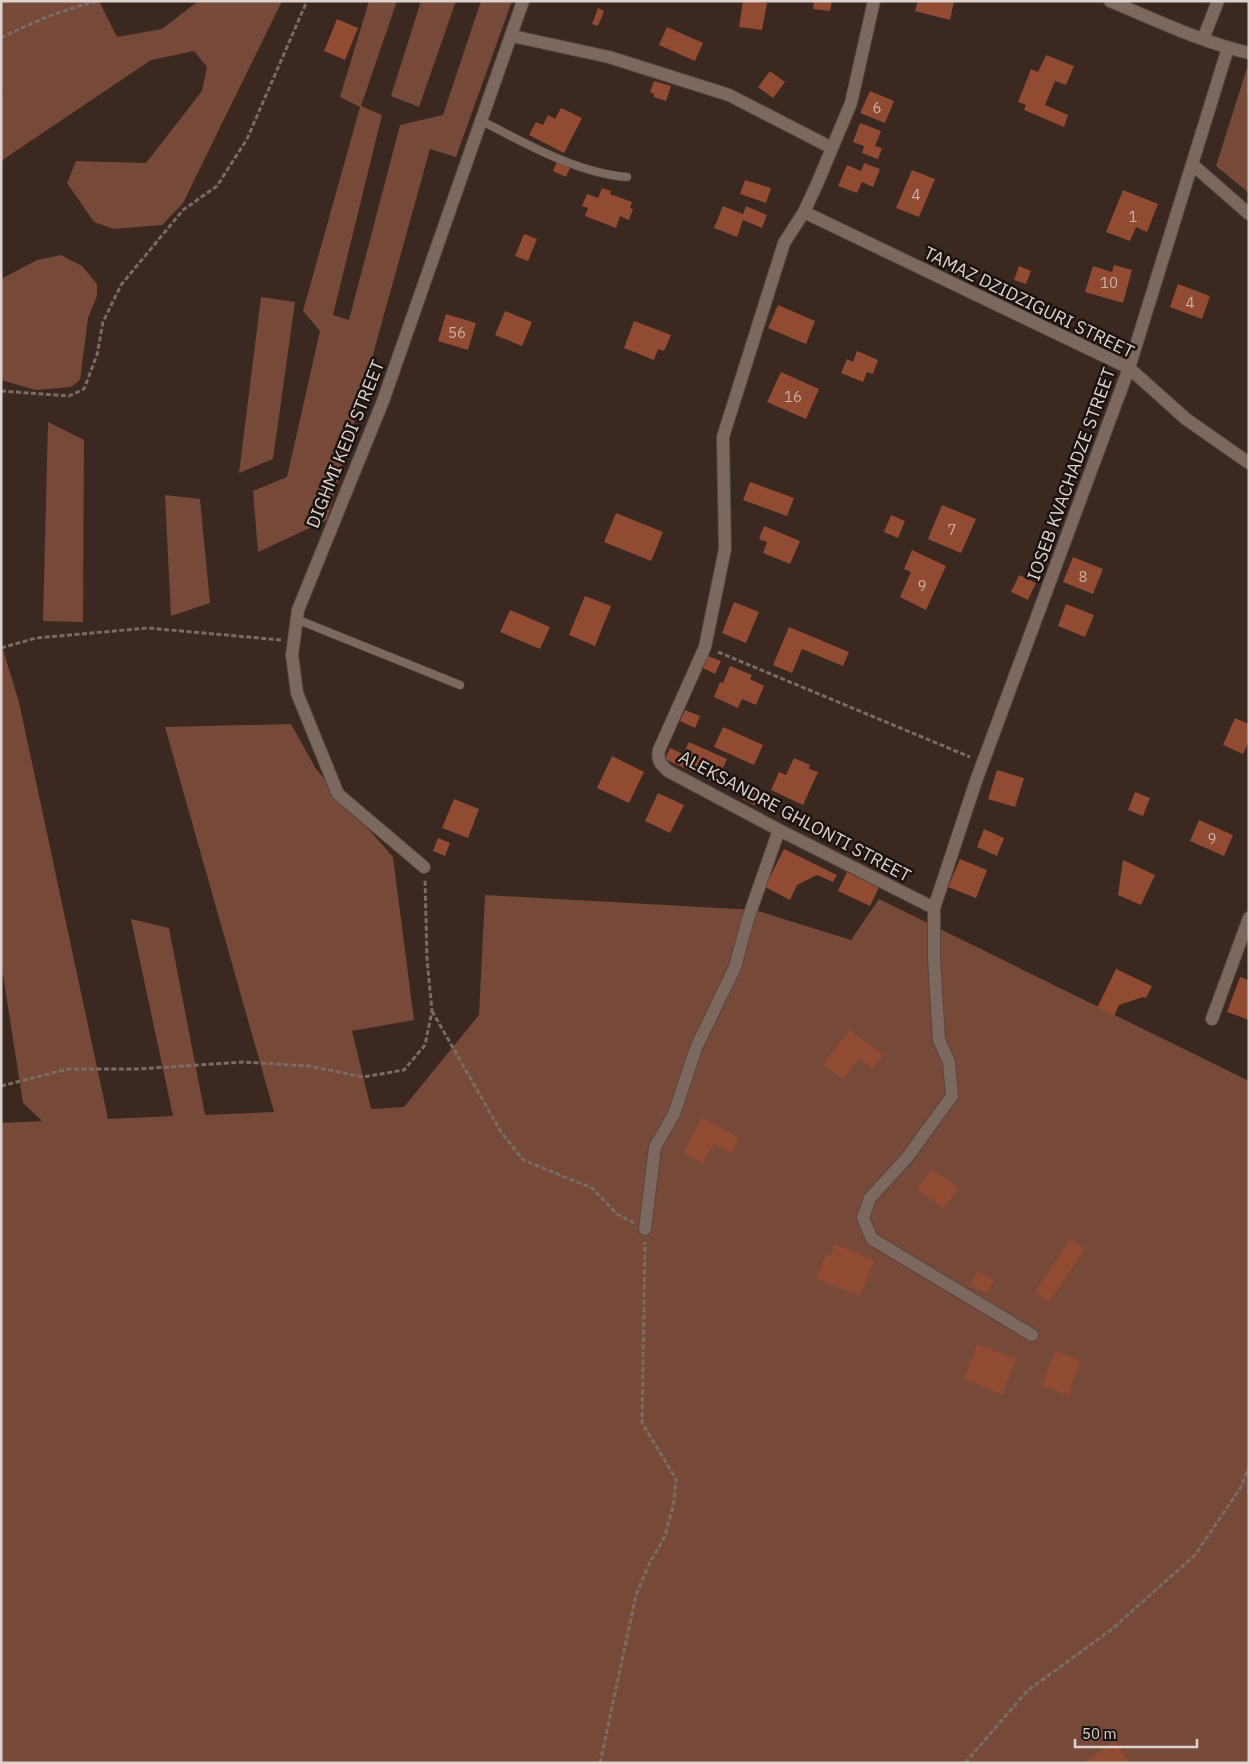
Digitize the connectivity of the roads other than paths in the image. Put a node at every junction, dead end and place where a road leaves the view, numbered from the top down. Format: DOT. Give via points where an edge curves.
graph roads {
  1 [pos="523,1"];
  2 [pos="874,1"];
  3 [pos="1110,1"];
  4 [pos="1218,1"];
  5 [pos="512,36"];
  6 [pos="1203,39"];
  7 [pos="1228,48"];
  8 [pos="1249,53"];
  9 [pos="482,121"];
  10 [pos="832,148"];
  11 [pos="1192,164"];
  12 [pos="628,177"];
  13 [pos="804,212"];
  14 [pos="1249,214"];
  15 [pos="1129,368"];
  16 [pos="1249,462"];
  17 [pos="296,619"];
  18 [pos="460,685"];
  19 [pos="779,830"];
  20 [pos="424,866"];
  21 [pos="934,908"];
  22 [pos="1249,918"];
  23 [pos="1212,1019"];
  24 [pos="645,1229"];
  25 [pos="1032,1335"];
  1 -- 5 [label="street, DIGHMI KEDI STREET"];
  2 -- 10 [label="street, ALEKSANDRE GHLONTI STREET" via="851,103"];
  3 -- 6 [label="street"];
  4 -- 6 [label="street"];
  5 -- 9 [label="street, DIGHMI KEDI STREET"];
  5 -- 10 [label="street" via="609,57 729,95"];
  6 -- 7 [label="street"];
  7 -- 8 [label="street"];
  7 -- 11 [label="street, IOSEB KVACHADZE STREET"];
  9 -- 12 [label="lane" via="533,148 589,170 608,176"];
  9 -- 17 [label="street, DIGHMI KEDI STREET" via="383,401"];
  10 -- 13 [label="street, ALEKSANDRE GHLONTI STREET"];
  11 -- 14 [label="street"];
  11 -- 15 [label="street, IOSEB KVACHADZE STREET"];
  13 -- 15 [label="street, TAMAZ DZIDZIGURI STREET"];
  13 -- 19 [label="street, ALEKSANDRE GHLONTI STREET" via="784,243 723,437 725,549 706,647 658,757 668,770"];
  15 -- 16 [label="street, TAMAZ DZIDZIGURI STREET" via="1186,418"];
  15 -- 21 [label="street, IOSEB KVACHADZE STREET" via="983,762"];
  17 -- 18 [label="lane"];
  17 -- 20 [label="street, DIGHMI KEDI STREET" via="292,655 297,693 338,794"];
  19 -- 21 [label="street, ALEKSANDRE GHLONTI STREET"];
  19 -- 24 [label="street" via="735,967 696,1048 674,1114 655,1147"];
  21 -- 25 [label="street, IOSEB KVACHADZE STREET" via="939,1040 949,1062 952,1096 906,1159 870,1198 863,1218 872,1239"];
  22 -- 23 [label="street"];
}
